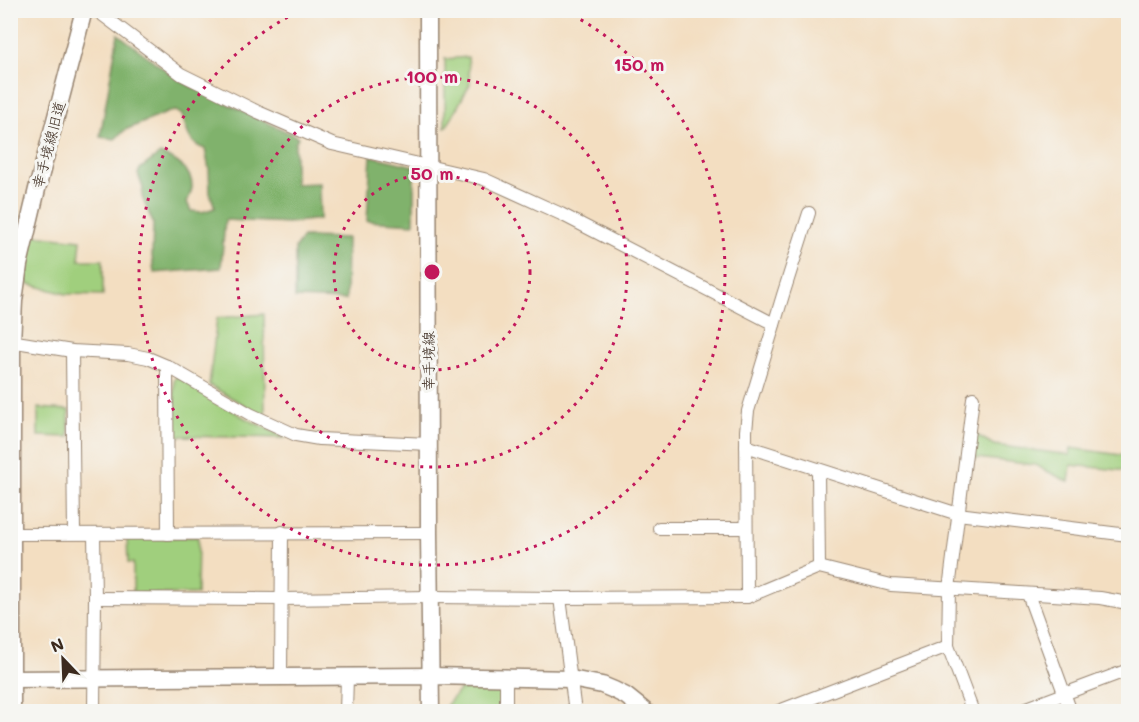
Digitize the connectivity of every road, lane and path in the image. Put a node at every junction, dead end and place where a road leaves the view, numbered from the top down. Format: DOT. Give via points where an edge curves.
graph roads {
  1 [pos="84,10"];
  2 [pos="96,10"];
  3 [pos="428,10"];
  4 [pos="428,165"];
  5 [pos="809,213"];
  6 [pos="774,324"];
  7 [pos="11,341"];
  8 [pos="72,351"];
  9 [pos="167,366"];
  10 [pos="973,398"];
  11 [pos="429,444"];
  12 [pos="746,446"];
  13 [pos="818,470"];
  14 [pos="958,514"];
  15 [pos="659,528"];
  16 [pos="746,528"];
  17 [pos="282,532"];
  18 [pos="74,533"];
  19 [pos="429,533"];
  20 [pos="11,534"];
  21 [pos="94,534"];
  22 [pos="168,534"];
  23 [pos="1128,535"];
  24 [pos="819,567"];
  25 [pos="949,589"];
  26 [pos="1028,594"];
  27 [pos="430,597"];
  28 [pos="747,597"];
  29 [pos="95,598"];
  30 [pos="560,598"];
  31 [pos="282,599"];
  32 [pos="1128,603"];
  33 [pos="948,646"];
  34 [pos="1128,670"];
  35 [pos="432,676"];
  36 [pos="281,677"];
  37 [pos="347,678"];
  38 [pos="506,678"];
  39 [pos="11,679"];
  40 [pos="94,679"];
  41 [pos="571,679"];
  42 [pos="1064,694"];
  43 [pos="12,711"];
  44 [pos="94,711"];
  45 [pos="346,711"];
  46 [pos="431,711"];
  47 [pos="506,711"];
  48 [pos="575,711"];
  49 [pos="646,711"];
  50 [pos="776,711"];
  51 [pos="973,711"];
  52 [pos="1016,711"];
  53 [pos="1071,711"];
  1 -- 7 [label="street, 幸手境線旧道" via="19,265"];
  2 -- 4 [label="street" via="181,74 258,112 332,144"];
  3 -- 4 [label="street, 幸手境線"];
  4 -- 6 [label="street" via="484,179 531,200"];
  4 -- 11 [label="street, 幸手境線"];
  5 -- 6 [label="street"];
  6 -- 12 [label="street" via="748,411"];
  7 -- 8 [label="street"];
  7 -- 20 [label="street, 幸手境線旧道"];
  8 -- 9 [label="street" via="129,354"];
  8 -- 18 [label="street"];
  9 -- 11 [label="street" via="250,414 296,435"];
  9 -- 22 [label="street"];
  10 -- 14 [label="street"];
  11 -- 19 [label="street, 幸手境線"];
  12 -- 13 [label="street"];
  12 -- 16 [label="street"];
  13 -- 14 [label="street"];
  13 -- 24 [label="street"];
  14 -- 23 [label="street"];
  14 -- 25 [label="street"];
  15 -- 16 [label="street"];
  16 -- 28 [label="street"];
  17 -- 19 [label="street"];
  17 -- 22 [label="street"];
  17 -- 31 [label="street"];
  18 -- 20 [label="street"];
  18 -- 21 [label="street"];
  19 -- 27 [label="street, 幸手境線"];
  20 -- 39 [label="street, 幸手境線旧道"];
  21 -- 22 [label="street"];
  21 -- 29 [label="street"];
  24 -- 25 [label="street" via="891,585"];
  24 -- 28 [label="street"];
  25 -- 26 [label="street"];
  25 -- 33 [label="street"];
  26 -- 32 [label="street"];
  26 -- 42 [label="street"];
  27 -- 30 [label="street"];
  27 -- 31 [label="street"];
  27 -- 35 [label="street, 幸手境線"];
  28 -- 30 [label="street"];
  29 -- 31 [label="street"];
  29 -- 40 [label="street"];
  30 -- 41 [label="street"];
  31 -- 36 [label="street"];
  33 -- 50 [label="street"];
  33 -- 51 [label="street"];
  34 -- 42 [label="street"];
  35 -- 37 [label="street"];
  35 -- 38 [label="street"];
  35 -- 46 [label="street, 幸手境線"];
  36 -- 37 [label="street"];
  36 -- 40 [label="street"];
  37 -- 45 [label="street"];
  38 -- 41 [label="street"];
  38 -- 47 [label="street"];
  39 -- 40 [label="street"];
  39 -- 43 [label="street, 幸手境線旧道"];
  40 -- 44 [label="street"];
  41 -- 48 [label="street"];
  41 -- 49 [label="street" via="614,690"];
  42 -- 52 [label="street"];
  42 -- 53 [label="street"];
}
